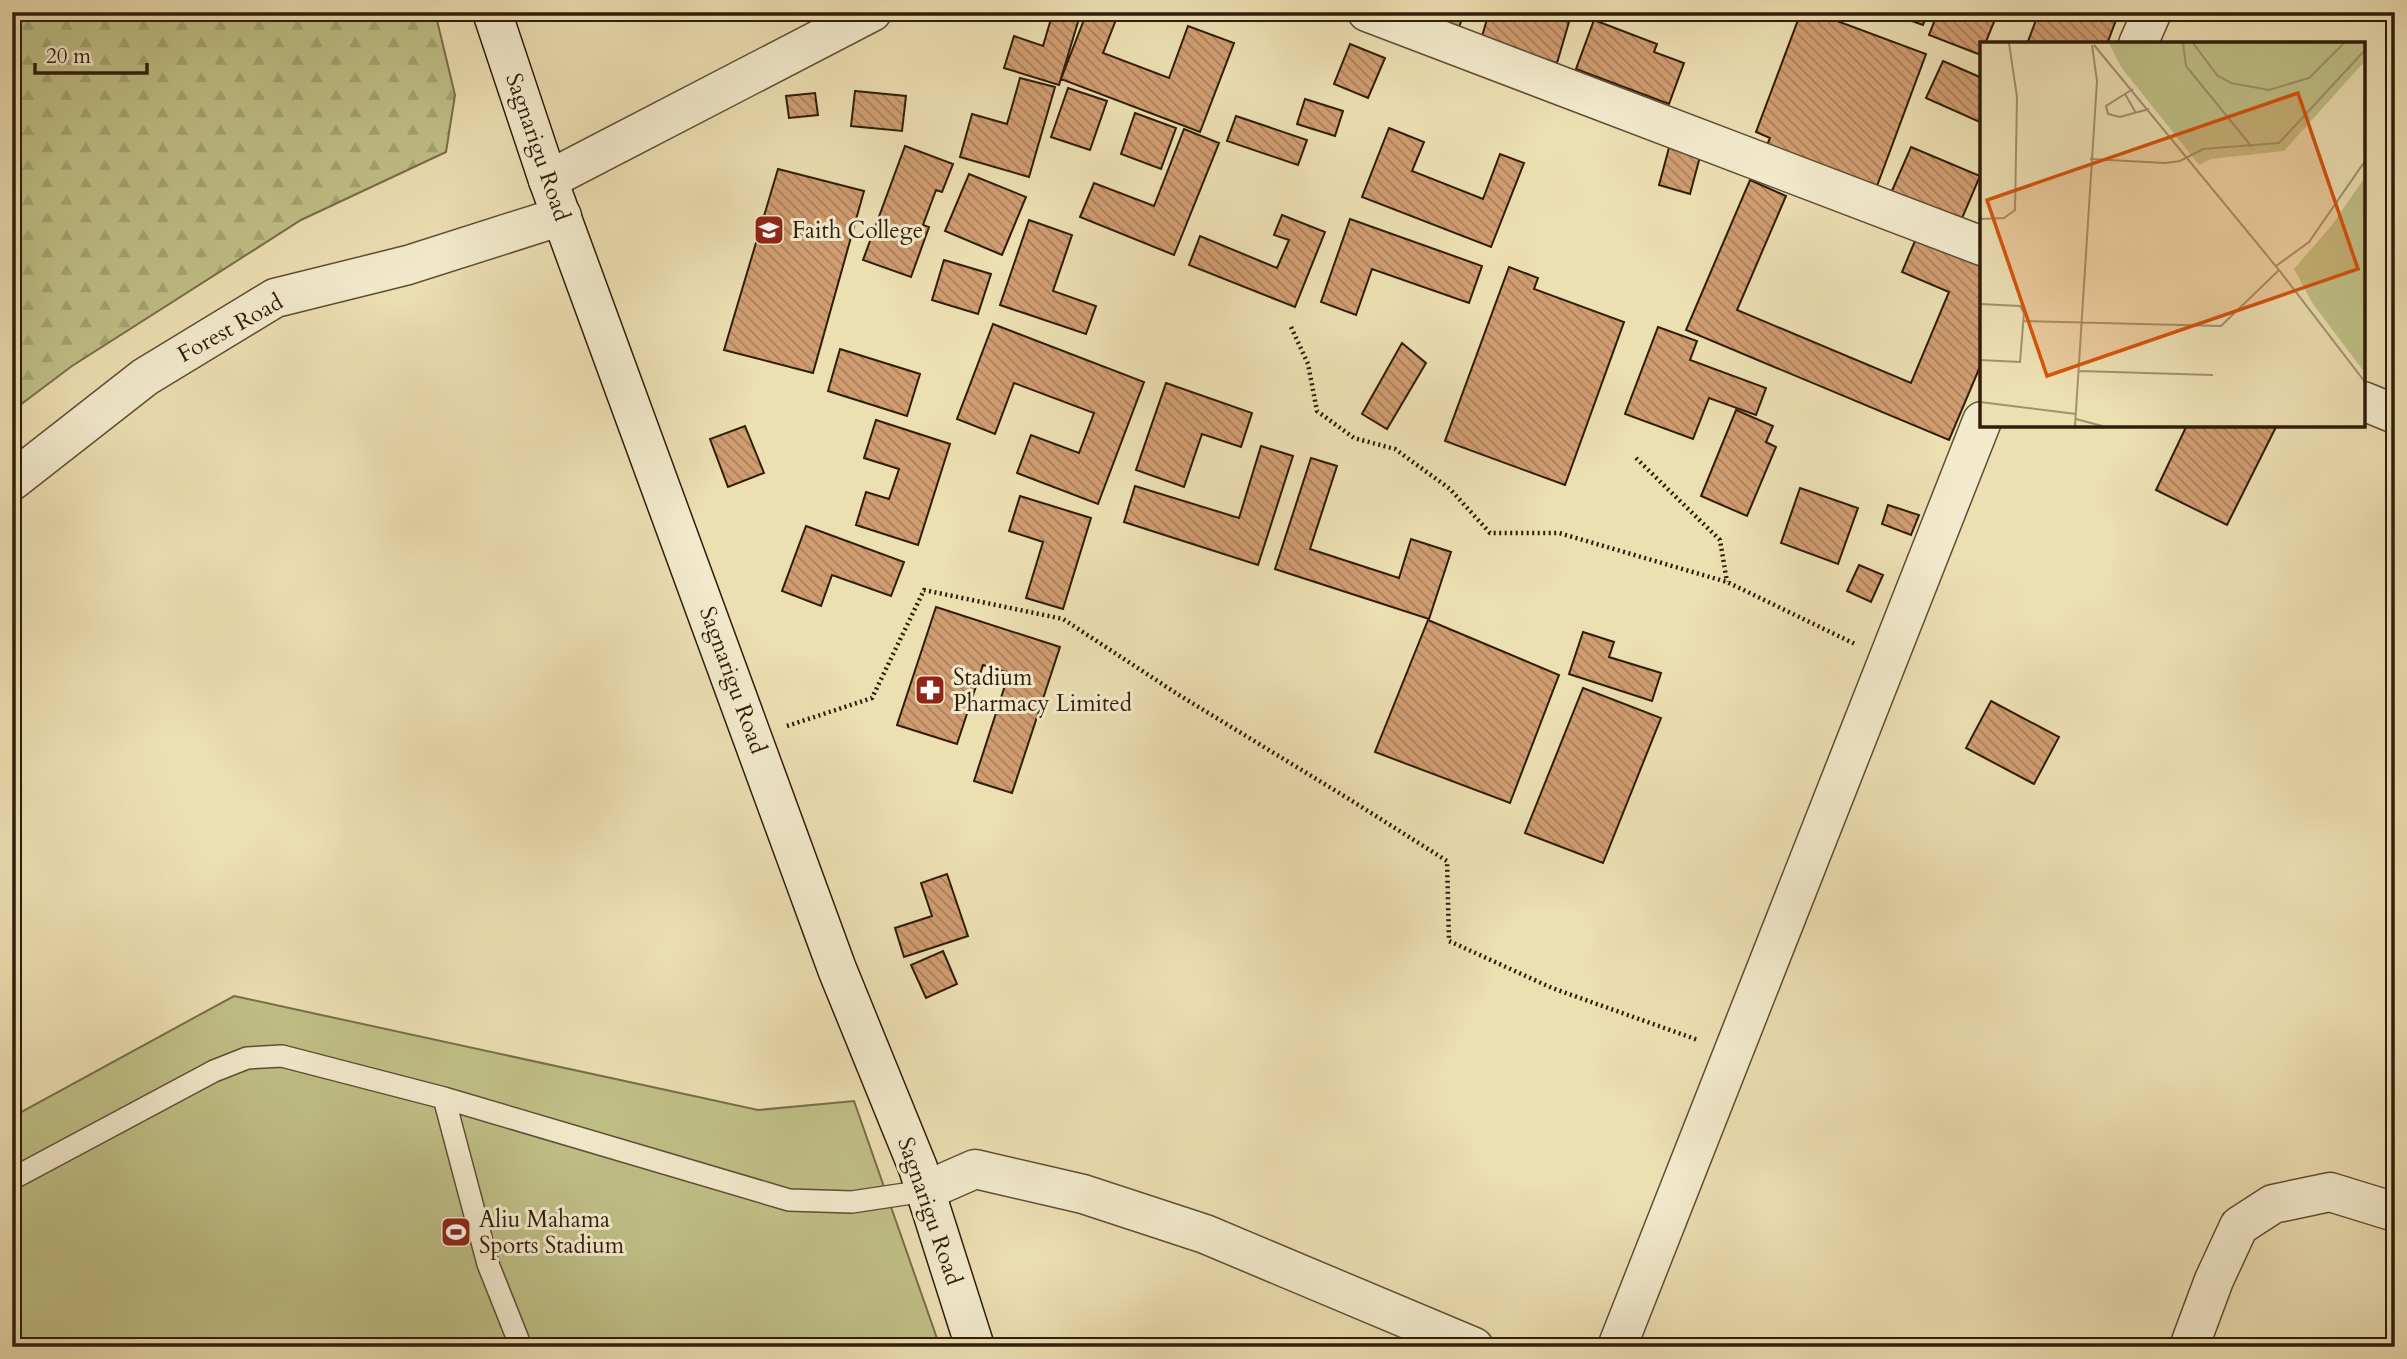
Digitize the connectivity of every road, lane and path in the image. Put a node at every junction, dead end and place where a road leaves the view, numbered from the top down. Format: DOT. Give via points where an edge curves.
graph roads {
  1 [pos="492,12"];
  2 [pos="872,12"];
  3 [pos="1367,12"];
  4 [pos="2152,12"];
  5 [pos="2139,42"];
  6 [pos="548,180"];
  7 [pos="562,216"];
  8 [pos="1980,245"];
  9 [pos="1291,327"];
  10 [pos="2365,402"];
  11 [pos="2395,414"];
  12 [pos="1980,426"];
  13 [pos="1636,458"];
  14 [pos="12,481"];
  15 [pos="1727,582"];
  16 [pos="1887,660"];
  17 [pos="753,737"];
  18 [pos="1732,1052"];
  19 [pos="444,1098"];
  20 [pos="12,1179"];
  21 [pos="925,1191"];
  22 [pos="2395,1212"];
  23 [pos="521,1347"];
  24 [pos="975,1347"];
  25 [pos="1474,1347"];
  26 [pos="1617,1347"];
  27 [pos="2189,1347"];
  1 -- 6 [label="street, Sagnarigu Road"];
  2 -- 6 [label="street"];
  3 -- 8 [label="street"];
  4 -- 5 [label="street"];
  6 -- 7 [label="street, Sagnarigu Road"];
  7 -- 14 [label="street, Forest Road" via="408,265 275,298 145,377"];
  7 -- 17 [label="street, Sagnarigu Road"];
  9 -- 15 [label="path" via="1308,364 1317,411 1354,438 1395,449 1450,489 1490,533 1559,533"];
  10 -- 11 [label="street"];
  12 -- 16 [label="street"];
  13 -- 15 [label="path" via="1720,540"];
  15 -- 16 [label="path"];
  16 -- 18 [label="street"];
  17 -- 18 [label="path" via="872,698 924,590 1063,619 1447,861 1449,941 1552,988"];
  17 -- 21 [label="street, Sagnarigu Road"];
  18 -- 26 [label="street"];
  19 -- 20 [label="lane" via="282,1056 247,1058 214,1071"];
  19 -- 21 [label="lane" via="789,1200 852,1202"];
  19 -- 23 [label="lane" via="488,1264"];
  21 -- 24 [label="street, Sagnarigu Road"];
  21 -- 25 [label="street" via="975,1169 1083,1194 1205,1234"];
  22 -- 27 [label="street" via="2330,1192 2273,1204 2239,1226"];
}
